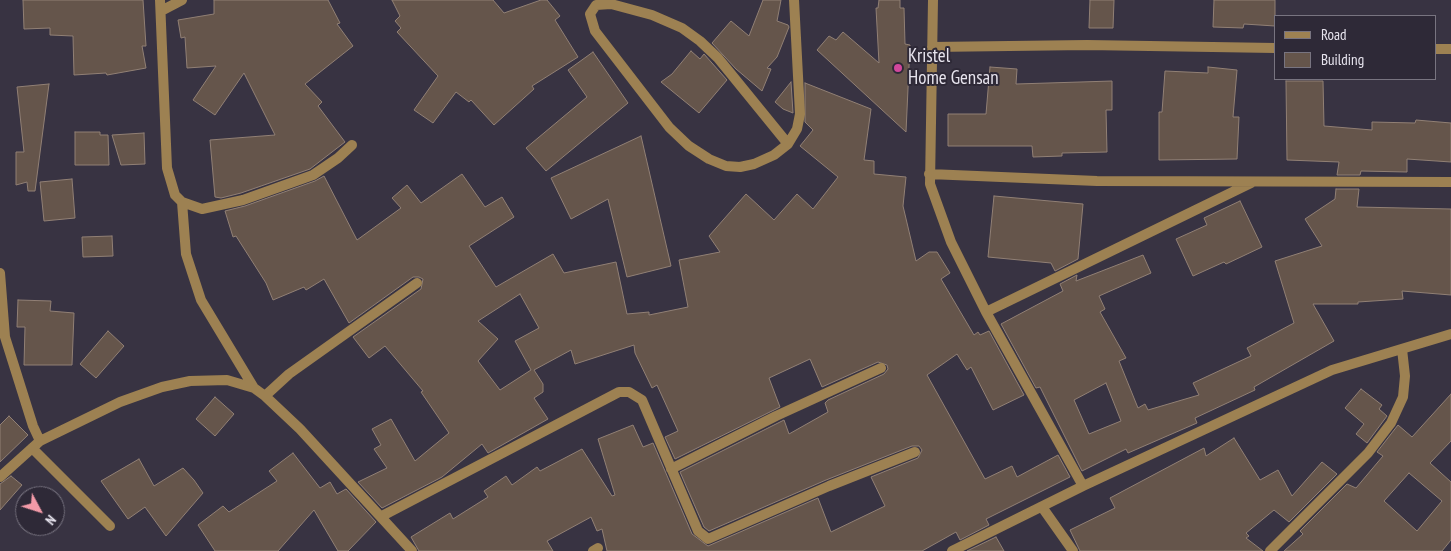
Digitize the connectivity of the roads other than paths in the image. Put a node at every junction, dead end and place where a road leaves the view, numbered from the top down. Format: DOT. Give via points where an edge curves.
graph roads {
  1 [pos="160,0"];
  2 [pos="182,0"];
  3 [pos="794,0"];
  4 [pos="933,0"];
  5 [pos="161,11"];
  6 [pos="932,47"];
  7 [pos="1274,48"];
  8 [pos="1436,49"];
  9 [pos="1451,49"];
  10 [pos="788,144"];
  11 [pos="352,145"];
  12 [pos="929,174"];
  13 [pos="1254,182"];
  14 [pos="1451,182"];
  15 [pos="182,202"];
  16 [pos="0,272"];
  17 [pos="417,283"];
  18 [pos="986,312"];
  19 [pos="1451,334"];
  20 [pos="1402,349"];
  21 [pos="881,368"];
  22 [pos="254,388"];
  23 [pos="265,396"];
  24 [pos="36,444"];
  25 [pos="915,452"];
  26 [pos="671,470"];
  27 [pos="0,477"];
  28 [pos="1083,486"];
  29 [pos="1042,507"];
  30 [pos="382,516"];
  31 [pos="110,526"];
  32 [pos="412,551"];
  33 [pos="952,551"];
  34 [pos="1073,551"];
  35 [pos="1270,551"];
  1 -- 5 [label="street"];
  2 -- 5 [label="street"];
  3 -- 10 [label="street" via="800,114 797,129"];
  4 -- 6 [label="street"];
  5 -- 15 [label="street" via="167,168 174,195"];
  6 -- 7 [label="street"];
  6 -- 12 [label="street"];
  8 -- 9 [label="street"];
  10 -- 10 [label="street" via="700,40 682,28 634,10 610,4 596,5 591,9 595,31 669,127 689,146 709,159 726,166 740,167 774,155"];
  11 -- 15 [label="street" via="313,175 243,200 202,209"];
  12 -- 13 [label="street" via="1097,181"];
  12 -- 18 [label="street" via="951,242"];
  13 -- 14 [label="street"];
  13 -- 18 [label="street"];
  15 -- 22 [label="street" via="186,254 200,300"];
  16 -- 24 [label="street" via="5,337"];
  17 -- 23 [label="street" via="289,374"];
  18 -- 28 [label="street"];
  19 -- 20 [label="street"];
  20 -- 28 [label="street" via="1332,370"];
  20 -- 35 [label="street" via="1404,397 1391,423 1368,453"];
  21 -- 26 [label="street" via="776,416"];
  22 -- 23 [label="street"];
  22 -- 24 [label="street" via="210,379 162,387 120,402"];
  23 -- 30 [label="street"];
  24 -- 27 [label="street"];
  24 -- 31 [label="street"];
  25 -- 26 [label="street" via="708,538 698,531"];
  26 -- 30 [label="street" via="642,400 629,392 619,392"];
  28 -- 29 [label="street"];
  29 -- 33 [label="street"];
  29 -- 34 [label="street"];
  30 -- 32 [label="street"];
}
